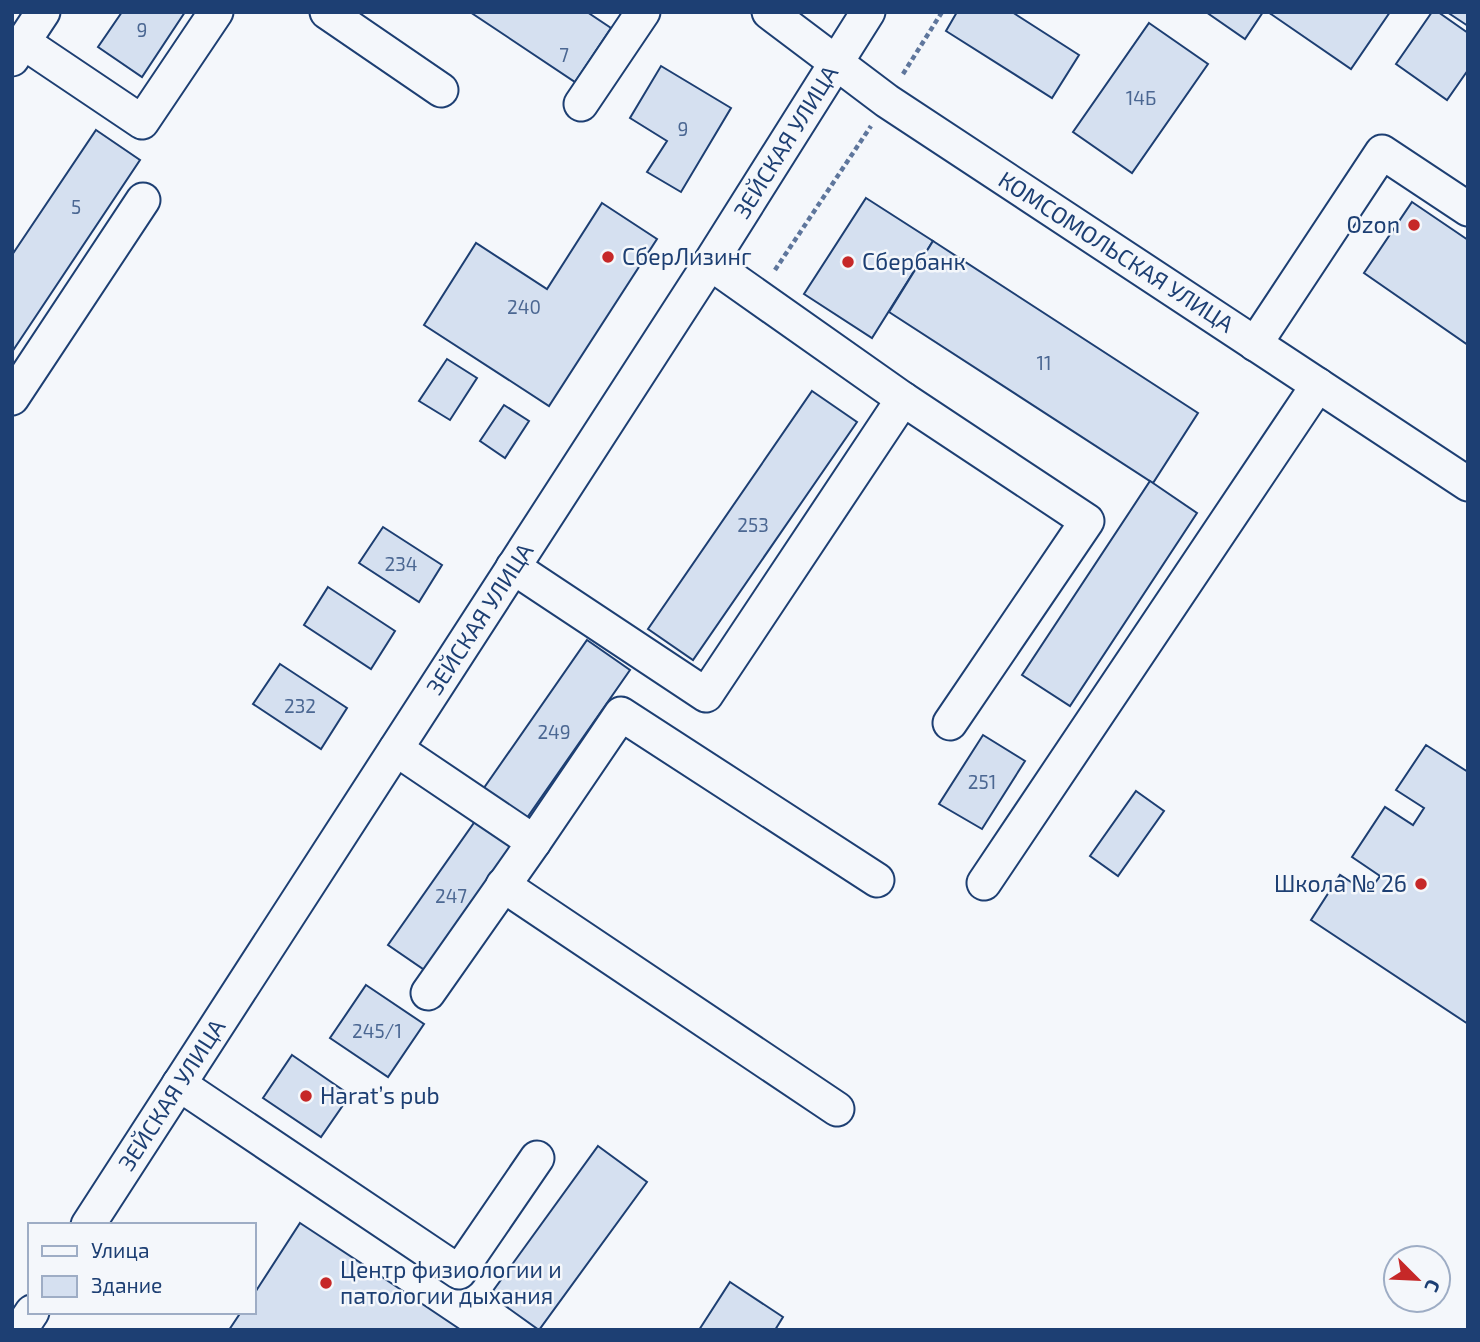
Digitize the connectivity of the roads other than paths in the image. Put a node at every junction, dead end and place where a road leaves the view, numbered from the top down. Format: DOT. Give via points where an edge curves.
graph roads {
  1 [pos="43,12"];
  2 [pos="216,12"];
  3 [pos="327,12"];
  4 [pos="643,12"];
  5 [pos="769,12"];
  6 [pos="868,12"];
  7 [pos="18,51"];
  8 [pos="837,62"];
  9 [pos="441,90"];
  10 [pos="581,104"];
  11 [pos="143,200"];
  12 [pos="1468,209"];
  13 [pos="710,263"];
  14 [pos="1255,344"];
  15 [pos="1318,385"];
  16 [pos="12,398"];
  17 [pos="903,399"];
  18 [pos="1468,484"];
  19 [pos="513,567"];
  20 [pos="950,723"];
  21 [pos="396,749"];
  22 [pos="534,842"];
  23 [pos="877,880"];
  24 [pos="984,883"];
  25 [pos="503,885"];
  26 [pos="428,993"];
  27 [pos="179,1084"];
  28 [pos="837,1109"];
  29 [pos="537,1158"];
  30 [pos="89,1223"];
  31 [pos="31,1314"];
  32 [pos="20,1330"];
  1 -- 7 [label="street"];
  2 -- 7 [label="street" via="142,122"];
  3 -- 9 [label="street"];
  4 -- 10 [label="street"];
  5 -- 8 [label="street, КОМСОМОЛЬСКАЯ УЛИЦА"];
  6 -- 8 [label="street, ЗЕЙСКАЯ УЛИЦА"];
  8 -- 13 [label="street, ЗЕЙСКАЯ УЛИЦА"];
  8 -- 14 [label="street, КОМСОМОЛЬСКАЯ УЛИЦА" via="887,101"];
  11 -- 16 [label="street"];
  12 -- 14 [label="street" via="1382,152"];
  13 -- 17 [label="street"];
  13 -- 19 [label="street, ЗЕЙСКАЯ УЛИЦА"];
  14 -- 15 [label="street, КОМСОМОЛЬСКАЯ УЛИЦА"];
  15 -- 18 [label="street, КОМСОМОЛЬСКАЯ УЛИЦА"];
  15 -- 24 [label="street"];
  17 -- 19 [label="street" via="706,695"];
  17 -- 20 [label="street" via="1087,521"];
  19 -- 21 [label="street, ЗЕЙСКАЯ УЛИЦА"];
  21 -- 22 [label="street"];
  21 -- 27 [label="street, ЗЕЙСКАЯ УЛИЦА"];
  22 -- 23 [label="street" via="621,714"];
  22 -- 25 [label="street"];
  25 -- 26 [label="street"];
  25 -- 28 [label="street"];
  27 -- 29 [label="street" via="459,1272"];
  27 -- 30 [label="street, ЗЕЙСКАЯ УЛИЦА"];
  31 -- 32 [label="street"];
}
